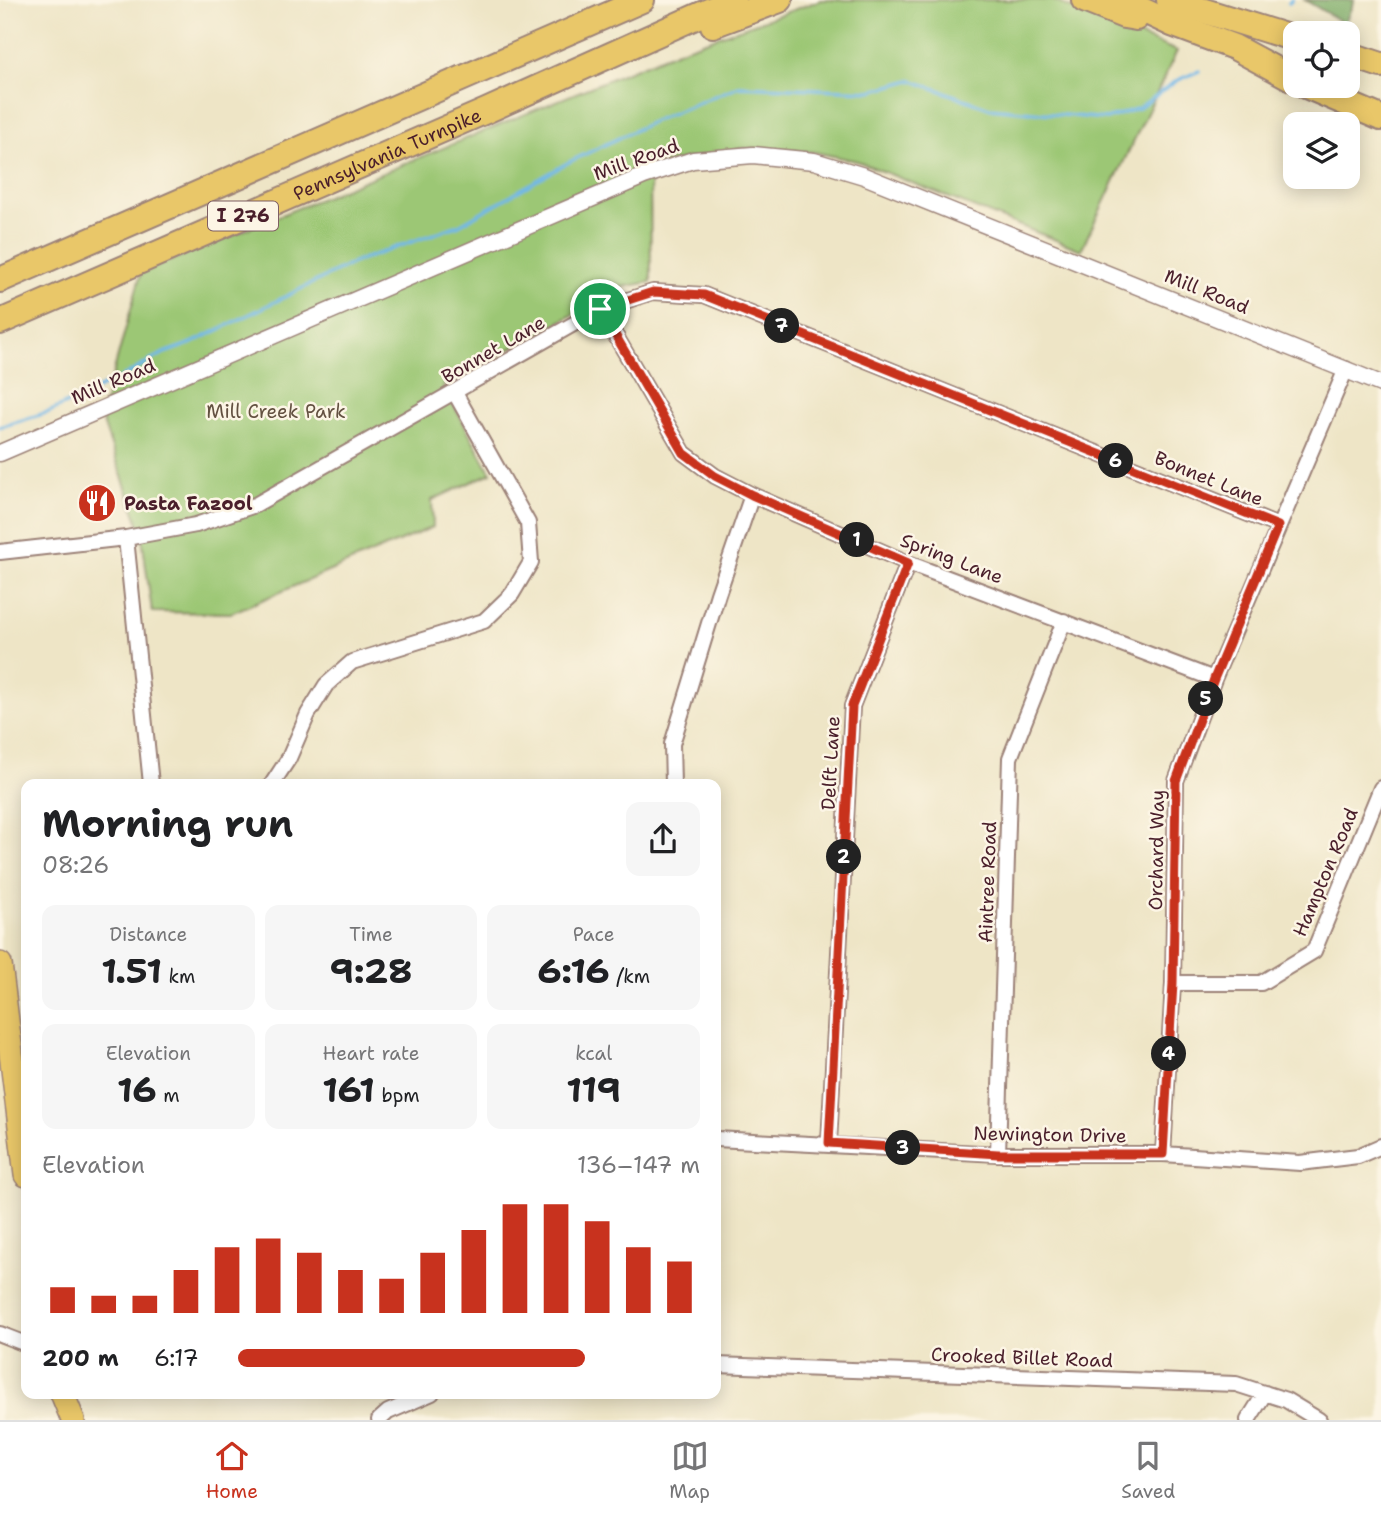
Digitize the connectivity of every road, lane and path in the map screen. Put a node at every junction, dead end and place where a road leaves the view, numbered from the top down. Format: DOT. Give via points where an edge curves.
graph roads {
  1 [pos="642,0"];
  2 [pos="733,0"];
  3 [pos="780,0"];
  4 [pos="1084,0"];
  5 [pos="1121,0"];
  6 [pos="1214,0"];
  7 [pos="1170,12"];
  8 [pos="1254,27"];
  9 [pos="1283,35"];
  10 [pos="1360,58"];
  11 [pos="1381,65"];
  12 [pos="1283,74"];
  13 [pos="1334,98"];
  14 [pos="486,111"];
  15 [pos="1381,118"];
  16 [pos="0,280"];
  17 [pos="600,309"];
  18 [pos="0,322"];
  19 [pos="1346,369"];
  20 [pos="1381,384"];
  21 [pos="455,393"];
  22 [pos="0,453"];
  23 [pos="752,495"];
  24 [pos="1278,526"];
  25 [pos="126,538"];
  26 [pos="0,552"];
  27 [pos="908,563"];
  28 [pos="1064,621"];
  29 [pos="1214,679"];
  30 [pos="150,779"];
  31 [pos="275,779"];
  32 [pos="673,779"];
  33 [pos="1381,788"];
  34 [pos="0,964"];
  35 [pos="1173,983"];
  36 [pos="21,1101"];
  37 [pos="721,1139"];
  38 [pos="829,1143"];
  39 [pos="1381,1146"];
  40 [pos="998,1154"];
  41 [pos="1163,1154"];
  42 [pos="0,1334"];
  43 [pos="21,1342"];
  44 [pos="721,1365"];
  45 [pos="1265,1393"];
  46 [pos="64,1399"];
  47 [pos="418,1399"];
  48 [pos="73,1420"];
  49 [pos="379,1420"];
  50 [pos="1248,1420"];
  51 [pos="1318,1420"];
  1 -- 16 [label="highway, Pennsylvania Turnpike / I 276"];
  2 -- 14 [label="highway, Pennsylvania Turnpike / I 276"];
  3 -- 14 [label="highway"];
  4 -- 7 [label="highway" via="1124,16"];
  5 -- 7 [label="highway"];
  6 -- 8 [label="highway"];
  7 -- 8 [label="highway"];
  7 -- 12 [label="highway"];
  8 -- 9 [label="highway"];
  10 -- 11 [label="highway"];
  13 -- 15 [label="highway"];
  14 -- 18 [label="highway, Pennsylvania Turnpike / I 276"];
  17 -- 21 [label="street, Bonnet Lane"];
  17 -- 23 [label="street, Spring Lane" via="684,453"];
  17 -- 24 [label="street, Bonnet Lane" via="653,292 704,295"];
  19 -- 20 [label="street, Mill Road"];
  19 -- 22 [label="street, Mill Road" via="864,176 814,161 753,155 693,160 644,176"];
  19 -- 24 [label="street, Orchard Way"];
  21 -- 25 [label="street, Bonnet Lane" via="255,505 196,525"];
  21 -- 31 [label="street" via="528,523 531,562 512,594 485,621 352,662 334,677 308,714"];
  23 -- 27 [label="street, Spring Lane"];
  23 -- 32 [label="street" via="672,744"];
  24 -- 29 [label="street, Orchard Way"];
  25 -- 26 [label="street, Bonnet Lane"];
  25 -- 30 [label="street"];
  27 -- 28 [label="street, Spring Lane"];
  27 -- 38 [label="street, Delft Lane" via="852,706"];
  28 -- 29 [label="street, Spring Lane"];
  28 -- 40 [label="street, Aintree Road" via="1010,758"];
  29 -- 35 [label="street, Orchard Way" via="1176,781"];
  33 -- 35 [label="street, Hampton Road" via="1314,951 1261,983"];
  34 -- 36 [label="highway"];
  35 -- 41 [label="street, Orchard Way"];
  37 -- 38 [label="street, Newington Drive"];
  38 -- 40 [label="street, Newington Drive"];
  39 -- 41 [label="street, Newington Drive" via="1358,1156 1300,1163"];
  40 -- 41 [label="street, Newington Drive"];
  42 -- 43 [label="street"];
  44 -- 45 [label="street, Crooked Billet Road" via="1236,1384"];
  45 -- 50 [label="street"];
  45 -- 51 [label="street, Crooked Billet Road"];
  46 -- 48 [label="highway"];
  47 -- 49 [label="street"];
}
